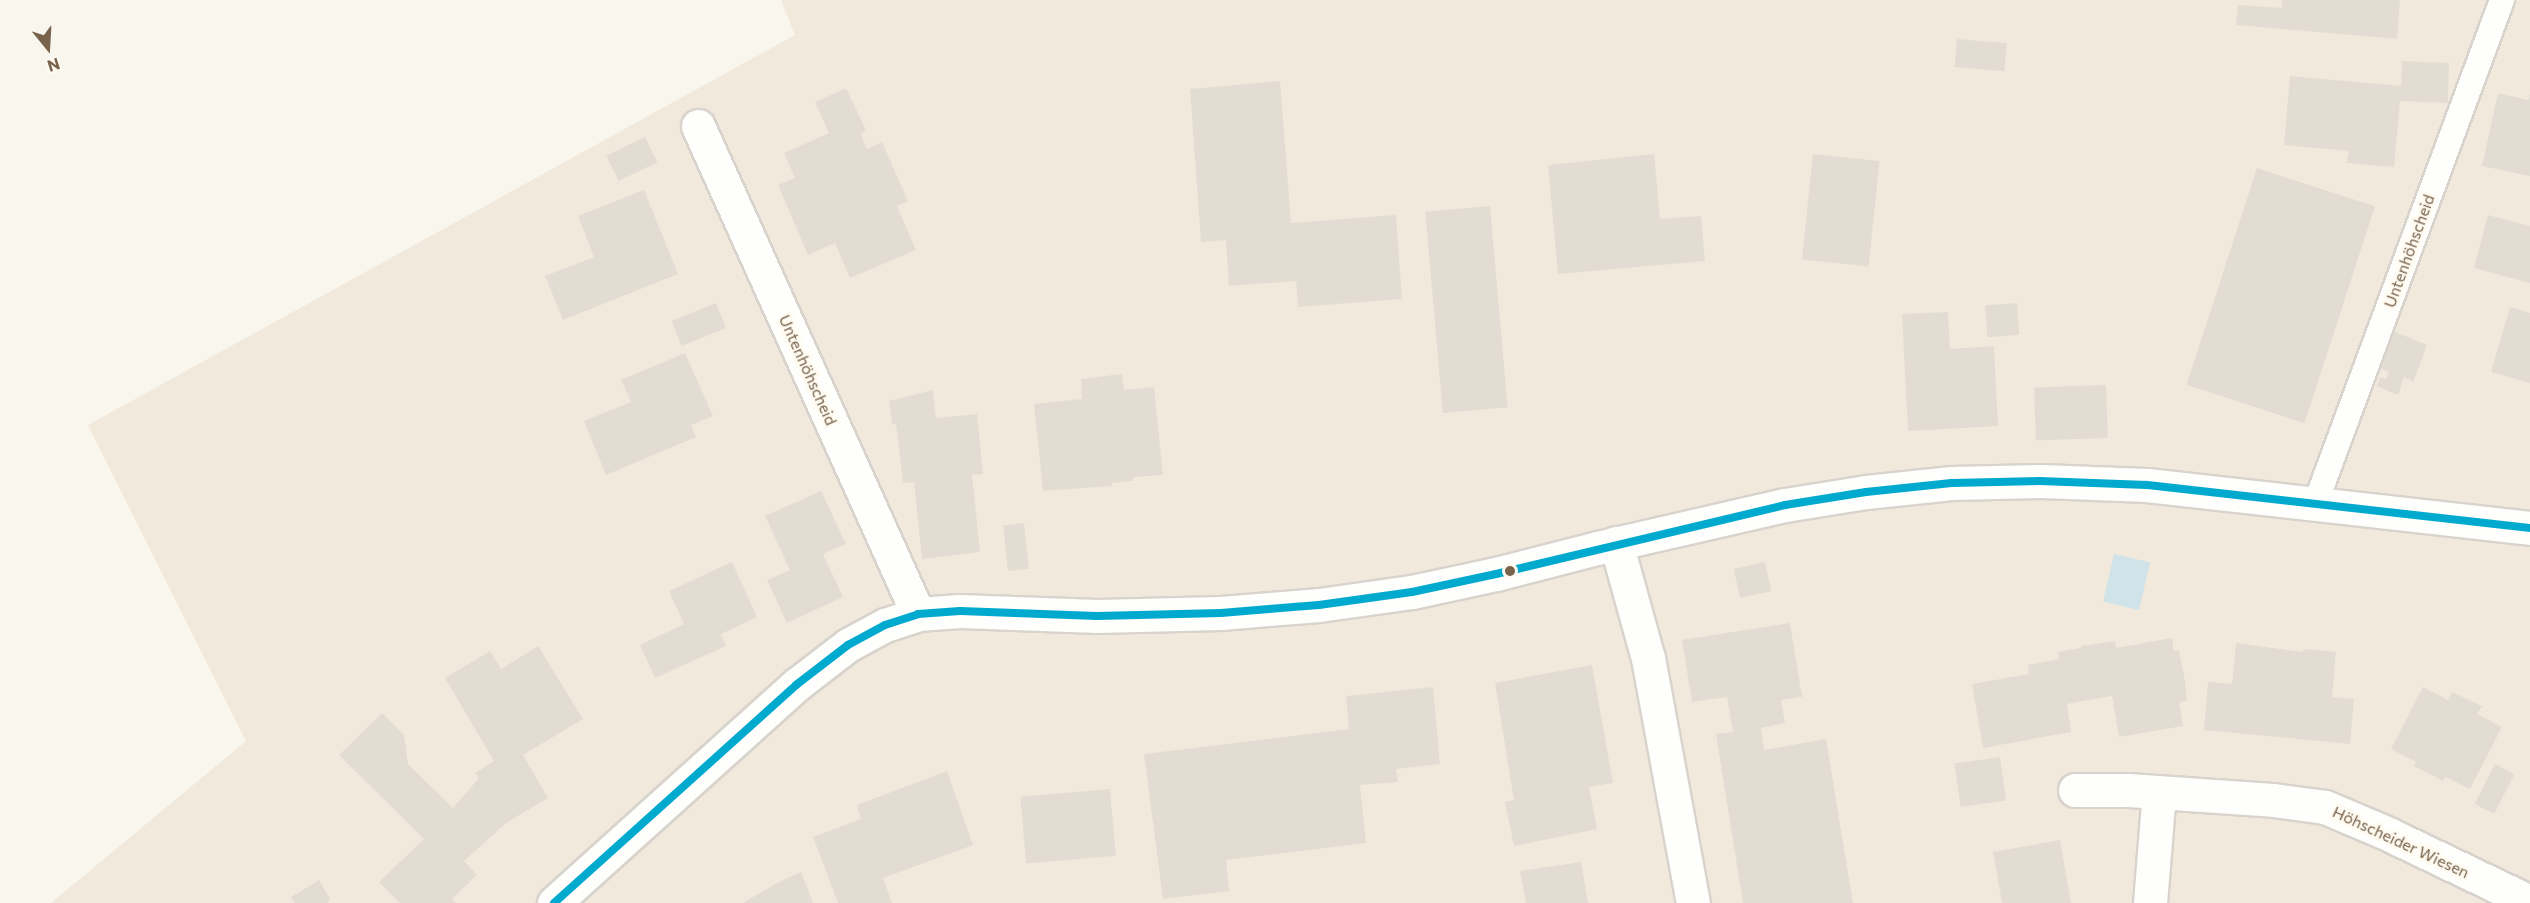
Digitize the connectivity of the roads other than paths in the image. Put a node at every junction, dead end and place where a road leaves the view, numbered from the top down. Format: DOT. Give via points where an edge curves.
graph roads {
  1 [pos="2502,0"];
  2 [pos="698,126"];
  3 [pos="2316,502"];
  4 [pos="2530,528"];
  5 [pos="1617,543"];
  6 [pos="918,614"];
  7 [pos="2075,790"];
  8 [pos="2159,792"];
  9 [pos="2530,902"];
  10 [pos="554,903"];
  11 [pos="1693,903"];
  12 [pos="2150,903"];
  1 -- 3 [label="lane, Untenhöhscheid"];
  2 -- 6 [label="street, Untenhöhscheid"];
  3 -- 4 [label="street"];
  3 -- 5 [label="street" via="2147,485 1952,483 1785,505"];
  5 -- 6 [label="street" via="1443,585 1319,605 1221,613 1097,616 960,611"];
  5 -- 11 [label="street" via="1648,658"];
  6 -- 10 [label="street" via="885,625 848,645 796,685"];
  7 -- 8 [label="street, Höhscheider Wiesen"];
  8 -- 9 [label="street, Höhscheider Wiesen" via="2325,807"];
  8 -- 12 [label="street"];
}
